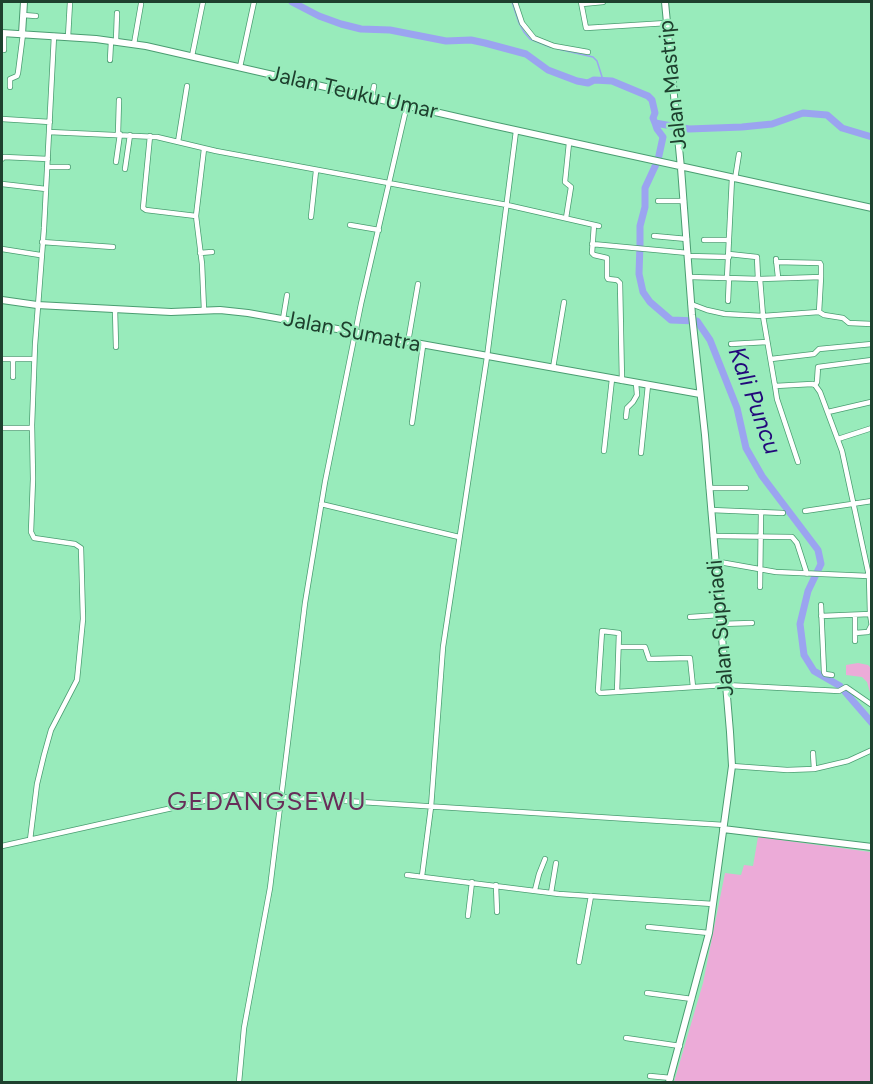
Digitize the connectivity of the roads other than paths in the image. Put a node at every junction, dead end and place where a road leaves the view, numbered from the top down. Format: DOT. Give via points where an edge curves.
graph roads {
  1 [pos="24,2"];
  2 [pos="70,2"];
  3 [pos="203,2"];
  4 [pos="254,2"];
  5 [pos="515,2"];
  6 [pos="603,2"];
  7 [pos="665,2"];
  8 [pos="581,3"];
  9 [pos="141,4"];
  10 [pos="117,13"];
  11 [pos="23,15"];
  12 [pos="36,16"];
  13 [pos="667,23"];
  14 [pos="3,33"];
  15 [pos="22,34"];
  16 [pos="54,36"];
  17 [pos="68,37"];
  18 [pos="113,41"];
  19 [pos="134,44"];
  20 [pos="2,50"];
  21 [pos="588,52"];
  22 [pos="192,56"];
  23 [pos="110,60"];
  24 [pos="240,67"];
  25 [pos="187,86"];
  26 [pos="374,86"];
  27 [pos="10,87"];
  28 [pos="372,97"];
  29 [pos="119,100"];
  30 [pos="407,105"];
  31 [pos="2,119"];
  32 [pos="50,122"];
  33 [pos="516,131"];
  34 [pos="49,132"];
  35 [pos="119,134"];
  36 [pos="130,135"];
  37 [pos="150,136"];
  38 [pos="178,142"];
  39 [pos="569,142"];
  40 [pos="204,149"];
  41 [pos="739,154"];
  42 [pos="2,159"];
  43 [pos="48,159"];
  44 [pos="116,162"];
  45 [pos="47,167"];
  46 [pos="68,167"];
  47 [pos="681,168"];
  48 [pos="125,169"];
  49 [pos="316,171"];
  50 [pos="734,179"];
  51 [pos="2,184"];
  52 [pos="390,184"];
  53 [pos="46,189"];
  54 [pos="658,201"];
  55 [pos="684,201"];
  56 [pos="507,206"];
  57 [pos="872,208"];
  58 [pos="196,216"];
  59 [pos="311,217"];
  60 [pos="566,219"];
  61 [pos="350,225"];
  62 [pos="379,230"];
  63 [pos="654,236"];
  64 [pos="687,239"];
  65 [pos="704,240"];
  66 [pos="729,240"];
  67 [pos="42,242"];
  68 [pos="592,244"];
  69 [pos="112,247"];
  70 [pos="2,249"];
  71 [pos="212,252"];
  72 [pos="200,253"];
  73 [pos="688,254"];
  74 [pos="40,255"];
  75 [pos="729,256"];
  76 [pos="777,277"];
  77 [pos="690,278"];
  78 [pos="728,278"];
  79 [pos="821,278"];
  80 [pos="759,279"];
  81 [pos="418,284"];
  82 [pos="287,295"];
  83 [pos="2,300"];
  84 [pos="728,301"];
  85 [pos="564,302"];
  86 [pos="691,304"];
  87 [pos="37,305"];
  88 [pos="114,309"];
  89 [pos="204,310"];
  90 [pos="819,312"];
  91 [pos="763,316"];
  92 [pos="283,319"];
  93 [pos="872,324"];
  94 [pos="355,333"];
  95 [pos="408,342"];
  96 [pos="767,342"];
  97 [pos="731,344"];
  98 [pos="872,344"];
  99 [pos="423,346"];
  100 [pos="116,347"];
  101 [pos="487,357"];
  102 [pos="2,359"];
  103 [pos="13,359"];
  104 [pos="771,359"];
  105 [pos="34,360"];
  106 [pos="872,360"];
  107 [pos="553,368"];
  108 [pos="13,377"];
  109 [pos="612,379"];
  110 [pos="622,381"];
  111 [pos="636,383"];
  112 [pos="815,385"];
  113 [pos="648,386"];
  114 [pos="775,386"];
  115 [pos="700,394"];
  116 [pos="871,402"];
  117 [pos="828,412"];
  118 [pos="626,417"];
  119 [pos="412,423"];
  120 [pos="2,428"];
  121 [pos="32,428"];
  122 [pos="872,428"];
  123 [pos="838,439"];
  124 [pos="604,451"];
  125 [pos="641,453"];
  126 [pos="798,462"];
  127 [pos="709,488"];
  128 [pos="746,488"];
  129 [pos="872,501"];
  130 [pos="321,504"];
  131 [pos="852,504"];
  132 [pos="710,510"];
  133 [pos="805,511"];
  134 [pos="761,512"];
  135 [pos="783,513"];
  136 [pos="713,536"];
  137 [pos="459,537"];
  138 [pos="761,538"];
  139 [pos="714,561"];
  140 [pos="762,569"];
  141 [pos="807,574"];
  142 [pos="870,576"];
  143 [pos="760,587"];
  144 [pos="820,605"];
  145 [pos="870,614"];
  146 [pos="720,615"];
  147 [pos="855,615"];
  148 [pos="690,616"];
  149 [pos="821,616"];
  150 [pos="752,623"];
  151 [pos="720,624"];
  152 [pos="871,627"];
  153 [pos="855,633"];
  154 [pos="855,641"];
  155 [pos="619,646"];
  156 [pos="832,675"];
  157 [pos="725,685"];
  158 [pos="693,687"];
  159 [pos="617,692"];
  160 [pos="872,705"];
  161 [pos="872,750"];
  162 [pos="813,753"];
  163 [pos="732,766"];
  164 [pos="814,769"];
  165 [pos="281,798"];
  166 [pos="431,807"];
  167 [pos="723,827"];
  168 [pos="30,840"];
  169 [pos="2,846"];
  170 [pos="872,847"];
  171 [pos="545,859"];
  172 [pos="556,863"];
  173 [pos="407,875"];
  174 [pos="422,876"];
  175 [pos="472,882"];
  176 [pos="496,885"];
  177 [pos="535,890"];
  178 [pos="551,893"];
  179 [pos="591,896"];
  180 [pos="713,904"];
  181 [pos="497,912"];
  182 [pos="468,916"];
  183 [pos="648,927"];
  184 [pos="709,933"];
  185 [pos="579,962"];
  186 [pos="647,993"];
  187 [pos="692,999"];
  188 [pos="626,1038"];
  189 [pos="680,1046"];
  190 [pos="651,1076"];
  191 [pos="670,1080"];
  192 [pos="239,1083"];
  1 -- 11 [label="main road"];
  2 -- 17 [label="street"];
  3 -- 22 [label="street"];
  4 -- 24 [label="street"];
  5 -- 21 [label="street" via="522,23 534,38"];
  6 -- 8 [label="street"];
  7 -- 13 [label="main road, Jalan Mastrip"];
  8 -- 13 [label="street" via="586,28"];
  9 -- 19 [label="street"];
  10 -- 18 [label="street"];
  11 -- 12 [label="street"];
  11 -- 15 [label="main road"];
  13 -- 47 [label="main road, Jalan Mastrip"];
  14 -- 15 [label="main road, Jalan Teuku Umar"];
  14 -- 20 [label="street"];
  15 -- 16 [label="main road, Jalan Teuku Umar"];
  15 -- 27 [label="street" via="18,73 10,79"];
  16 -- 17 [label="main road, Jalan Teuku Umar"];
  16 -- 32 [label="street"];
  17 -- 18 [label="main road, Jalan Teuku Umar"];
  18 -- 19 [label="main road, Jalan Teuku Umar"];
  18 -- 23 [label="street"];
  19 -- 22 [label="main road, Jalan Teuku Umar"];
  22 -- 24 [label="main road, Jalan Teuku Umar"];
  24 -- 28 [label="main road, Jalan Teuku Umar"];
  25 -- 38 [label="street"];
  26 -- 28 [label="street"];
  28 -- 30 [label="main road, Jalan Teuku Umar"];
  29 -- 35 [label="street"];
  30 -- 33 [label="main road, Jalan Teuku Umar"];
  30 -- 52 [label="street"];
  31 -- 32 [label="street"];
  32 -- 34 [label="street"];
  33 -- 39 [label="main road, Jalan Teuku Umar"];
  33 -- 56 [label="street"];
  34 -- 35 [label="street"];
  34 -- 43 [label="street"];
  35 -- 36 [label="street"];
  35 -- 44 [label="street"];
  36 -- 37 [label="street"];
  36 -- 48 [label="street"];
  37 -- 38 [label="street"];
  37 -- 58 [label="street" via="143,208"];
  38 -- 40 [label="street"];
  39 -- 47 [label="main road, Jalan Teuku Umar"];
  39 -- 60 [label="street" via="565,183 571,187"];
  40 -- 49 [label="street"];
  40 -- 58 [label="street"];
  41 -- 50 [label="street"];
  42 -- 43 [label="street"];
  43 -- 45 [label="street"];
  45 -- 46 [label="street"];
  45 -- 53 [label="street"];
  47 -- 50 [label="main road, Jalan Teuku Umar"];
  47 -- 55 [label="main road, Jalan Supriadi"];
  49 -- 52 [label="street"];
  49 -- 59 [label="street"];
  50 -- 57 [label="main road, Jalan Teuku Umar"];
  50 -- 66 [label="street"];
  51 -- 53 [label="street"];
  52 -- 56 [label="street"];
  52 -- 62 [label="street"];
  53 -- 67 [label="street"];
  54 -- 55 [label="street"];
  55 -- 64 [label="main road, Jalan Supriadi"];
  56 -- 60 [label="street"];
  56 -- 101 [label="street"];
  58 -- 72 [label="street"];
  60 -- 68 [label="street" via="597,225"];
  61 -- 62 [label="street"];
  62 -- 94 [label="street"];
  63 -- 64 [label="street"];
  64 -- 73 [label="main road, Jalan Supriadi"];
  65 -- 66 [label="street"];
  66 -- 75 [label="street"];
  67 -- 69 [label="street"];
  67 -- 74 [label="street"];
  68 -- 73 [label="street"];
  68 -- 110 [label="street" via="593,254 607,258 608,279 620,284"];
  70 -- 74 [label="street"];
  71 -- 72 [label="street"];
  72 -- 89 [label="street"];
  73 -- 75 [label="street"];
  73 -- 77 [label="main road, Jalan Supriadi"];
  74 -- 87 [label="street"];
  75 -- 78 [label="street"];
  75 -- 80 [label="street" via="757,257"];
  76 -- 79 [label="street"];
  76 -- 79 [label="street" via="776,261 820,263"];
  76 -- 80 [label="street"];
  77 -- 78 [label="street"];
  77 -- 86 [label="main road, Jalan Supriadi"];
  78 -- 80 [label="street"];
  78 -- 84 [label="street"];
  79 -- 90 [label="street"];
  80 -- 91 [label="street"];
  81 -- 95 [label="street"];
  82 -- 92 [label="street"];
  83 -- 87 [label="main road, Jalan Sumatra"];
  85 -- 107 [label="street"];
  86 -- 91 [label="street" via="714,312"];
  86 -- 115 [label="main road, Jalan Supriadi"];
  87 -- 88 [label="main road, Jalan Sumatra"];
  87 -- 105 [label="street"];
  88 -- 89 [label="main road, Jalan Sumatra"];
  88 -- 100 [label="street"];
  89 -- 92 [label="main road, Jalan Sumatra"];
  90 -- 91 [label="street"];
  90 -- 93 [label="street" via="849,323"];
  91 -- 96 [label="street"];
  92 -- 94 [label="main road, Jalan Sumatra"];
  94 -- 95 [label="main road, Jalan Sumatra"];
  94 -- 130 [label="street"];
  95 -- 99 [label="main road, Jalan Sumatra"];
  96 -- 97 [label="street"];
  96 -- 104 [label="street"];
  98 -- 104 [label="street"];
  99 -- 101 [label="main road, Jalan Sumatra"];
  99 -- 119 [label="street"];
  101 -- 107 [label="main road, Jalan Sumatra"];
  101 -- 137 [label="street"];
  102 -- 103 [label="street"];
  103 -- 105 [label="street"];
  103 -- 108 [label="street"];
  104 -- 114 [label="street"];
  105 -- 121 [label="street"];
  106 -- 112 [label="street" via="818,367"];
  107 -- 109 [label="main road, Jalan Sumatra"];
  109 -- 110 [label="main road, Jalan Sumatra"];
  109 -- 124 [label="street"];
  110 -- 111 [label="main road, Jalan Sumatra"];
  111 -- 113 [label="main road, Jalan Sumatra"];
  111 -- 118 [label="street" via="637,394 627,407"];
  112 -- 114 [label="street"];
  112 -- 117 [label="street"];
  113 -- 115 [label="main road, Jalan Sumatra"];
  113 -- 125 [label="street"];
  114 -- 126 [label="street"];
  115 -- 127 [label="main road, Jalan Supriadi"];
  116 -- 117 [label="street"];
  117 -- 123 [label="street"];
  120 -- 121 [label="street"];
  121 -- 168 [label="street" via="31,534 34,538 81,548 83,619 77,680 51,730 37,784"];
  122 -- 123 [label="street"];
  123 -- 131 [label="street"];
  127 -- 128 [label="street"];
  127 -- 132 [label="main road, Jalan Supriadi"];
  129 -- 131 [label="street"];
  130 -- 137 [label="street"];
  130 -- 165 [label="street"];
  131 -- 133 [label="street"];
  131 -- 142 [label="street"];
  132 -- 134 [label="street"];
  132 -- 136 [label="main road, Jalan Supriadi"];
  134 -- 135 [label="street"];
  134 -- 138 [label="street"];
  136 -- 138 [label="street"];
  136 -- 139 [label="main road, Jalan Supriadi"];
  137 -- 166 [label="street" via="440,667"];
  138 -- 140 [label="street"];
  138 -- 141 [label="street" via="792,537"];
  139 -- 140 [label="street"];
  139 -- 146 [label="main road, Jalan Supriadi"];
  140 -- 141 [label="street"];
  140 -- 143 [label="street"];
  141 -- 142 [label="street"];
  142 -- 145 [label="street"];
  144 -- 149 [label="street"];
  145 -- 147 [label="street"];
  145 -- 152 [label="street"];
  146 -- 148 [label="street"];
  146 -- 151 [label="main road, Jalan Supriadi"];
  147 -- 149 [label="street"];
  147 -- 153 [label="street"];
  149 -- 156 [label="street" via="825,674"];
  150 -- 151 [label="street"];
  151 -- 157 [label="main road, Jalan Supriadi"];
  152 -- 153 [label="street" via="868,633"];
  153 -- 154 [label="street"];
  155 -- 158 [label="street" via="645,647 649,659 690,658"];
  155 -- 159 [label="street"];
  155 -- 159 [label="street" via="619,633 601,631 598,691"];
  157 -- 158 [label="street"];
  157 -- 160 [label="street" via="839,691 846,687"];
  157 -- 163 [label="main road, Jalan Supriadi"];
  158 -- 159 [label="street"];
  161 -- 164 [label="street"];
  162 -- 164 [label="street"];
  163 -- 164 [label="street"];
  163 -- 167 [label="main road, Jalan Supriadi"];
  165 -- 166 [label="street"];
  165 -- 168 [label="street" via="235,794"];
  165 -- 192 [label="street" via="270,888 244,1028"];
  166 -- 167 [label="street"];
  166 -- 174 [label="street"];
  167 -- 170 [label="main road"];
  167 -- 180 [label="main road, Jalan Supriadi"];
  168 -- 169 [label="street"];
  171 -- 177 [label="street"];
  172 -- 178 [label="street"];
  173 -- 174 [label="street"];
  174 -- 175 [label="street"];
  175 -- 176 [label="street"];
  175 -- 182 [label="street"];
  176 -- 177 [label="street"];
  176 -- 181 [label="street"];
  177 -- 178 [label="street"];
  178 -- 179 [label="street"];
  179 -- 180 [label="street"];
  179 -- 185 [label="street"];
  180 -- 184 [label="main road, Jalan Supriadi"];
  183 -- 184 [label="street"];
  184 -- 187 [label="main road, Jalan Supriadi"];
  186 -- 187 [label="street"];
  187 -- 189 [label="main road, Jalan Supriadi"];
  188 -- 189 [label="street"];
  189 -- 191 [label="main road, Jalan Supriadi"];
  190 -- 191 [label="street"];
}
